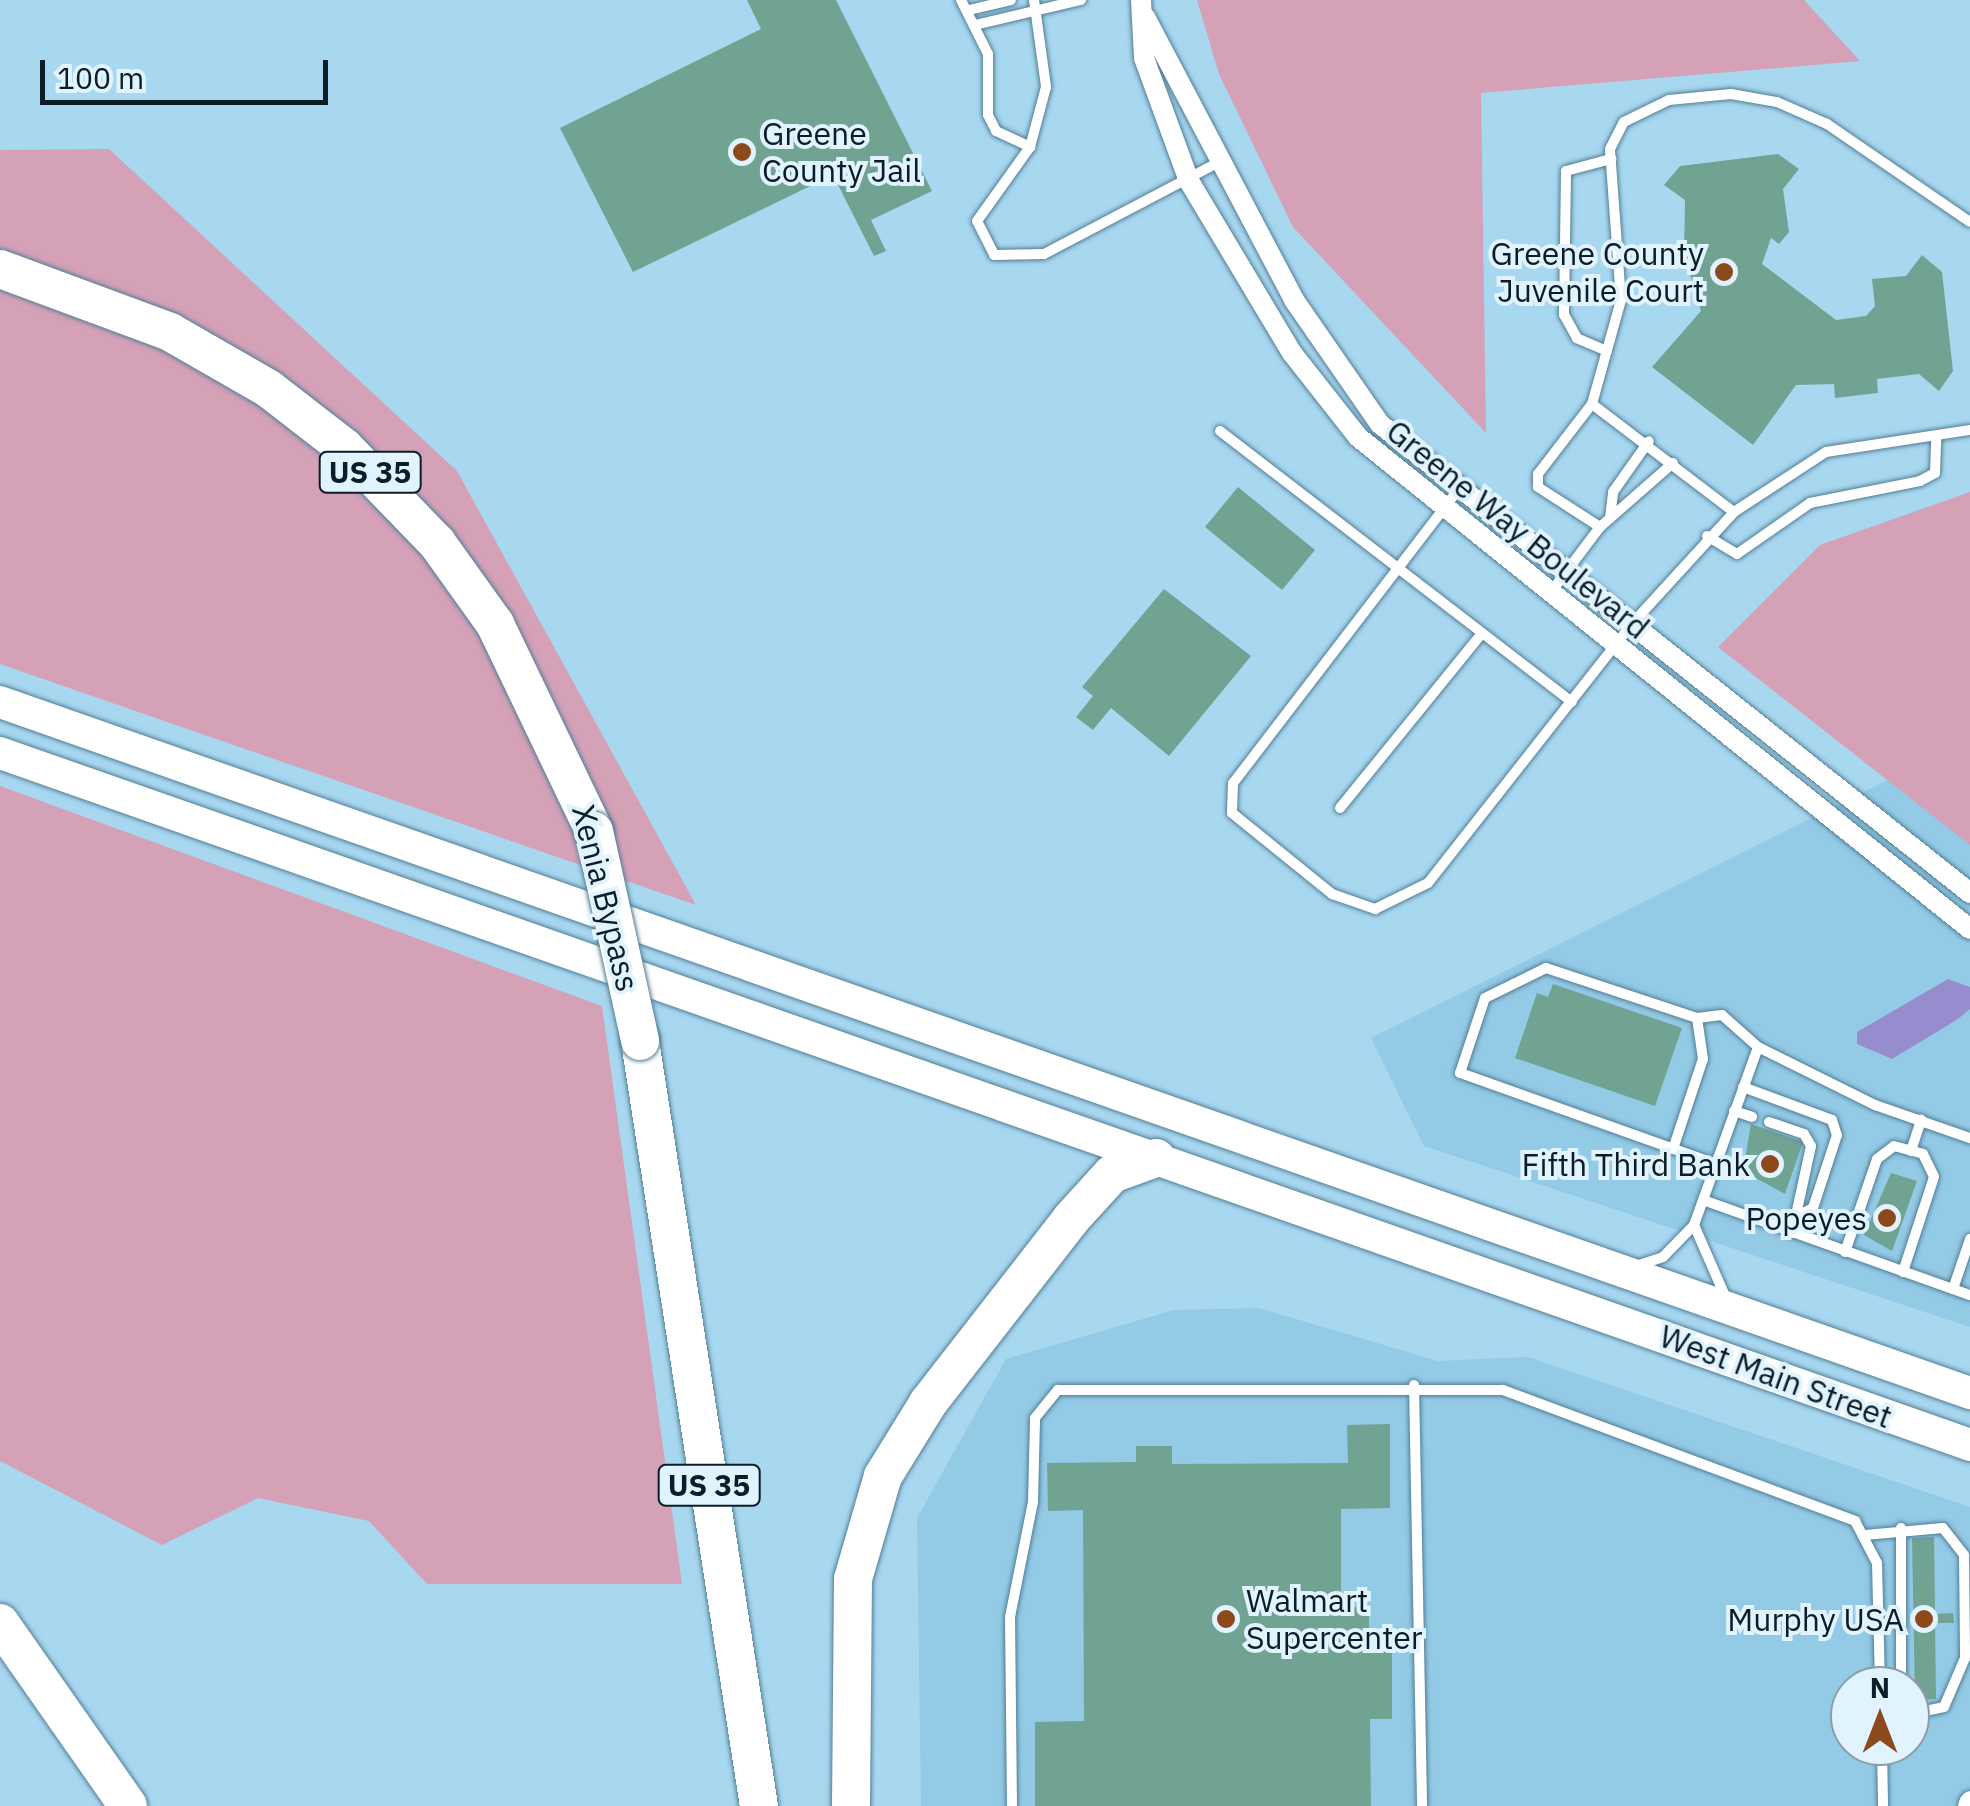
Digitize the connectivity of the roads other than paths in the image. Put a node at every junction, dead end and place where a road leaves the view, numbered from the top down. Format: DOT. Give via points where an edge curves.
graph roads {
  1 [pos="1010,0"];
  2 [pos="1081,0"];
  3 [pos="965,5"];
  4 [pos="1037,5"];
  5 [pos="1143,8"];
  6 [pos="974,25"];
  7 [pos="1030,147"];
  8 [pos="1611,159"];
  9 [pos="1219,162"];
  10 [pos="1188,181"];
  11 [pos="1970,222"];
  12 [pos="0,269"];
  13 [pos="1607,351"];
  14 [pos="1592,404"];
  15 [pos="1970,430"];
  16 [pos="1220,431"];
  17 [pos="1936,437"];
  18 [pos="1649,441"];
  19 [pos="1673,463"];
  20 [pos="1458,490"];
  21 [pos="1442,512"];
  22 [pos="1734,512"];
  23 [pos="1610,518"];
  24 [pos="1600,526"];
  25 [pos="1707,536"];
  26 [pos="1396,568"];
  27 [pos="1566,575"];
  28 [pos="1548,595"];
  29 [pos="1630,626"];
  30 [pos="1482,633"];
  31 [pos="1614,646"];
  32 [pos="0,702"];
  33 [pos="1572,702"];
  34 [pos="0,753"];
  35 [pos="1340,808"];
  36 [pos="1970,893"];
  37 [pos="1970,928"];
  38 [pos="1697,1018"];
  39 [pos="1758,1046"];
  40 [pos="1743,1087"];
  41 [pos="1734,1110"];
  42 [pos="1752,1117"];
  43 [pos="1920,1120"];
  44 [pos="1769,1122"];
  45 [pos="1970,1138"];
  46 [pos="1673,1148"];
  47 [pos="1911,1151"];
  48 [pos="1156,1158"];
  49 [pos="1716,1164"];
  50 [pos="1703,1200"];
  51 [pos="1799,1215"];
  52 [pos="1694,1225"];
  53 [pos="1792,1233"];
  54 [pos="1970,1239"];
  55 [pos="1845,1252"];
  56 [pos="1610,1266"];
  57 [pos="1903,1272"];
  58 [pos="1954,1289"];
  59 [pos="1970,1295"];
  60 [pos="1734,1310"];
  61 [pos="1414,1384"];
  62 [pos="1970,1393"];
  63 [pos="1970,1445"];
  64 [pos="1901,1528"];
  65 [pos="1865,1535"];
  66 [pos="0,1611"];
  67 [pos="0,1623"];
  68 [pos="1880,1666"];
  69 [pos="1902,1666"];
  70 [pos="1930,1710"];
  71 [pos="102,1766"];
  72 [pos="1882,1766"];
  73 [pos="1883,1804"];
  74 [pos="128,1806"];
  75 [pos="760,1806"];
  76 [pos="851,1806"];
  77 [pos="1012,1806"];
  78 [pos="1422,1806"];
  79 [pos="1898,1806"];
  1 -- 3 [label="lane"];
  2 -- 4 [label="lane"];
  3 -- 6 [label="lane"];
  4 -- 6 [label="lane"];
  4 -- 7 [label="lane" via="1046,87"];
  5 -- 9 [label="street, Greene Way Boulevard"];
  5 -- 10 [label="street, Greene Way Boulevard" via="1144,58"];
  6 -- 7 [label="lane" via="988,54 988,115 996,131"];
  7 -- 10 [label="lane" via="977,220 994,256 1044,254"];
  8 -- 11 [label="lane" via="1613,134 1638,111 1731,94 1827,124"];
  8 -- 13 [label="lane" via="1621,300"];
  8 -- 13 [label="lane" via="1566,171 1564,315 1577,338"];
  9 -- 10 [label="lane"];
  9 -- 20 [label="street, Greene Way Boulevard" via="1344,380"];
  10 -- 21 [label="street, Greene Way Boulevard" via="1322,395"];
  12 -- 75 [label="highway, Xenia Bypass / US 35, bridge" via="127,312 233,366 381,482 495,624 594,831 640,1040"];
  13 -- 14 [label="lane"];
  14 -- 18 [label="lane"];
  14 -- 24 [label="lane" via="1538,474 1538,487"];
  15 -- 17 [label="lane"];
  16 -- 26 [label="lane"];
  17 -- 22 [label="lane" via="1826,452"];
  17 -- 25 [label="lane" via="1935,472 1920,480 1810,503 1737,554"];
  18 -- 19 [label="lane"];
  18 -- 23 [label="lane" via="1613,492"];
  19 -- 22 [label="lane"];
  19 -- 23 [label="lane"];
  20 -- 21 [label="lane"];
  20 -- 27 [label="street, Greene Way Boulevard"];
  21 -- 26 [label="lane"];
  21 -- 28 [label="street, Greene Way Boulevard"];
  22 -- 25 [label="lane"];
  23 -- 24 [label="lane"];
  24 -- 27 [label="lane"];
  25 -- 29 [label="lane"];
  26 -- 30 [label="lane"];
  26 -- 33 [label="lane" via="1233,783 1232,813 1332,894 1374,909 1406,901"];
  27 -- 28 [label="lane"];
  27 -- 29 [label="street, Greene Way Boulevard"];
  28 -- 31 [label="street, Greene Way Boulevard"];
  29 -- 31 [label="lane"];
  29 -- 36 [label="street, Greene Way Boulevard"];
  30 -- 33 [label="lane"];
  30 -- 35 [label="lane"];
  31 -- 33 [label="lane"];
  31 -- 37 [label="street, Greene Way Boulevard"];
  32 -- 56 [label="main road, West Main Street"];
  34 -- 48 [label="main road, West Main Street"];
  38 -- 39 [label="lane" via="1722,1015"];
  38 -- 46 [label="lane" via="1703,1059"];
  38 -- 46 [label="lane" via="1546,968 1486,998 1460,1073"];
  39 -- 40 [label="lane"];
  39 -- 43 [label="lane"];
  40 -- 41 [label="lane"];
  40 -- 51 [label="lane" via="1832,1120 1837,1136 1813,1208"];
  41 -- 42 [label="lane"];
  41 -- 49 [label="lane"];
  43 -- 45 [label="lane"];
  43 -- 47 [label="lane"];
  44 -- 51 [label="lane" via="1804,1134 1810,1146 1794,1200"];
  46 -- 49 [label="lane"];
  47 -- 55 [label="lane" via="1894,1146 1877,1159"];
  47 -- 57 [label="lane" via="1934,1177"];
  48 -- 63 [label="main road, West Main Street"];
  48 -- 76 [label="highway" via="1121,1168 1083,1206 928,1402 884,1476 853,1579"];
  49 -- 50 [label="lane"];
  50 -- 52 [label="lane"];
  50 -- 53 [label="lane"];
  51 -- 53 [label="lane"];
  52 -- 56 [label="lane" via="1663,1257"];
  52 -- 60 [label="lane" via="1706,1271"];
  53 -- 55 [label="lane"];
  54 -- 58 [label="lane"];
  55 -- 57 [label="lane"];
  56 -- 60 [label="main road, West Main Street"];
  57 -- 58 [label="lane"];
  58 -- 59 [label="lane"];
  60 -- 62 [label="main road, West Main Street"];
  61 -- 65 [label="lane" via="1503,1390 1854,1521"];
  61 -- 77 [label="lane" via="1058,1390 1042,1400 1010,1617"];
  61 -- 78 [label="lane"];
  64 -- 65 [label="lane"];
  64 -- 69 [label="lane"];
  64 -- 70 [label="lane" via="1942,1528 1964,1555 1964,1658 1944,1707"];
  65 -- 68 [label="lane" via="1877,1563"];
  66 -- 71 [label="highway"];
  67 -- 71 [label="highway"];
  71 -- 74 [label="highway"];
  72 -- 73 [label="lane"];
  73 -- 79 [label="lane"];
}
